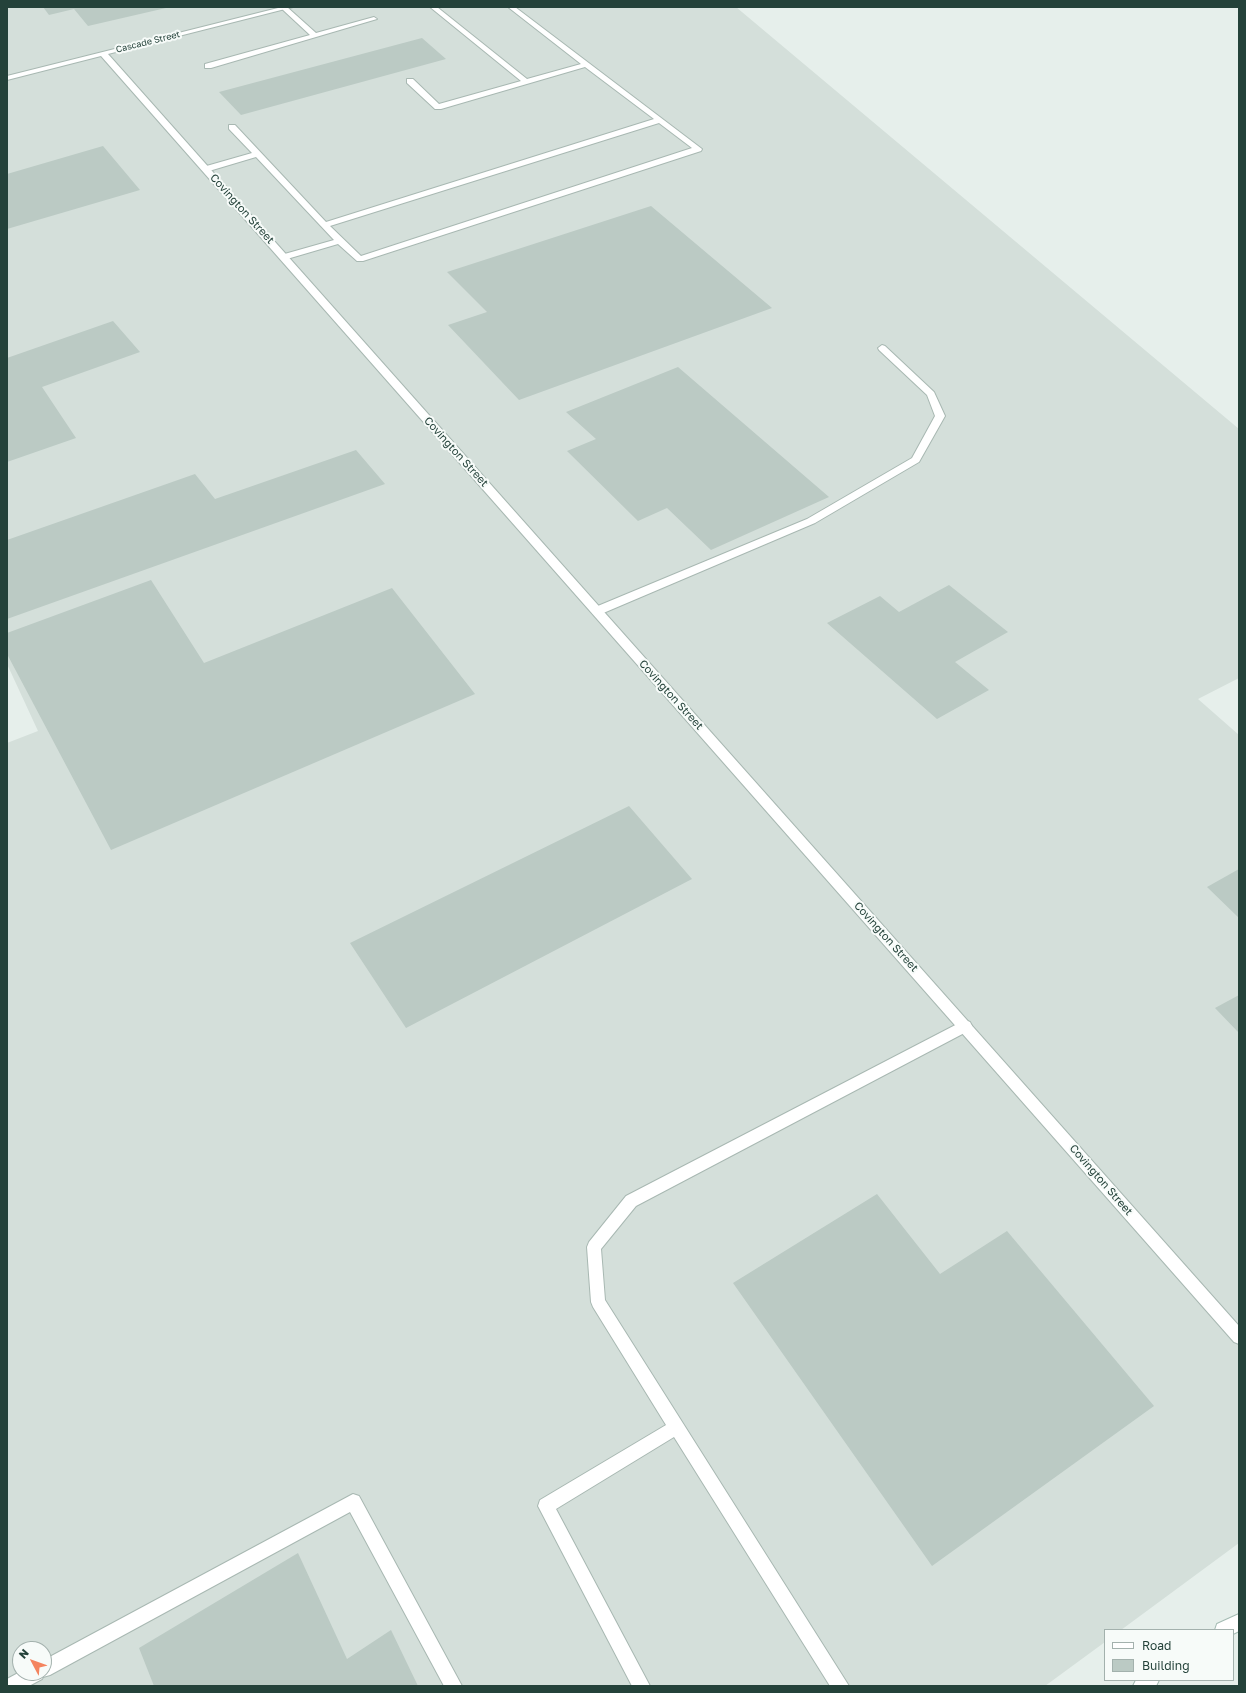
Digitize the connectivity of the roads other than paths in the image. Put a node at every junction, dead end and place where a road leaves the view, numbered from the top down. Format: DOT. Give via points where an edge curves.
graph roads {
  1 [pos="433,7"];
  2 [pos="511,7"];
  3 [pos="287,8"];
  4 [pos="374,19"];
  5 [pos="315,36"];
  6 [pos="103,53"];
  7 [pos="587,64"];
  8 [pos="208,66"];
  9 [pos="7,78"];
  10 [pos="410,81"];
  11 [pos="526,82"];
  12 [pos="660,120"];
  13 [pos="232,127"];
  14 [pos="258,154"];
  15 [pos="206,169"];
  16 [pos="324,225"];
  17 [pos="340,241"];
  18 [pos="284,257"];
  19 [pos="882,348"];
  20 [pos="597,611"];
  21 [pos="965,1026"];
  22 [pos="1239,1337"];
  23 [pos="677,1427"];
  24 [pos="1239,1622"];
  25 [pos="1225,1629"];
  26 [pos="52,1665"];
  27 [pos="21,1681"];
  28 [pos="12,1686"];
  29 [pos="453,1686"];
  30 [pos="641,1686"];
  31 [pos="840,1686"];
  1 -- 11 [label="street"];
  2 -- 7 [label="street"];
  3 -- 5 [label="street"];
  3 -- 6 [label="street, Cascade Street"];
  4 -- 5 [label="street"];
  5 -- 8 [label="street"];
  6 -- 9 [label="street, Cascade Street"];
  6 -- 15 [label="street, Covington Street"];
  7 -- 11 [label="street"];
  7 -- 12 [label="street"];
  10 -- 11 [label="street" via="438,107"];
  12 -- 16 [label="street"];
  12 -- 17 [label="street" via="698,149 360,259"];
  13 -- 14 [label="street"];
  14 -- 15 [label="street"];
  14 -- 16 [label="street"];
  15 -- 18 [label="street, Covington Street"];
  16 -- 17 [label="street"];
  17 -- 18 [label="street"];
  18 -- 20 [label="street, Covington Street"];
  19 -- 20 [label="street" via="931,394 940,416 916,460 811,521"];
  20 -- 21 [label="street, Covington Street"];
  21 -- 22 [label="street, Covington Street"];
  21 -- 23 [label="street" via="631,1201 594,1247 598,1302"];
  23 -- 30 [label="street" via="546,1506"];
  23 -- 31 [label="street"];
  24 -- 25 [label="street"];
  26 -- 29 [label="street" via="353,1502"];
  27 -- 28 [label="street"];
}
